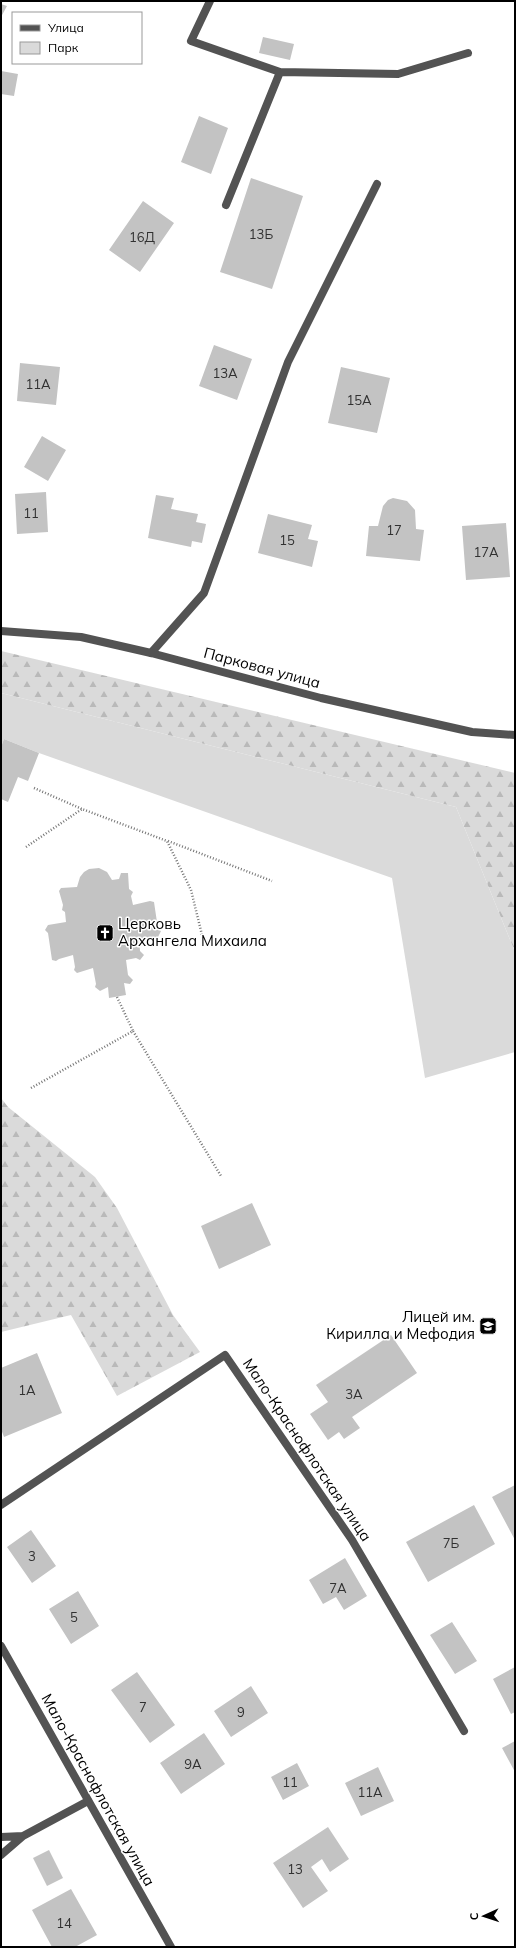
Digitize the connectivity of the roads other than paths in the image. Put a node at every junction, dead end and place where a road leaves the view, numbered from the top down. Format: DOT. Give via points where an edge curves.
graph roads {
  1 [pos="210,1"];
  2 [pos="468,53"];
  3 [pos="280,72"];
  4 [pos="377,184"];
  5 [pos="226,205"];
  6 [pos="1,631"];
  7 [pos="152,653"];
  8 [pos="515,735"];
  9 [pos="1,1505"];
  10 [pos="1,1646"];
  11 [pos="464,1731"];
  12 [pos="88,1801"];
  13 [pos="23,1836"];
  14 [pos="1,1837"];
  15 [pos="1,1855"];
  16 [pos="171,1947"];
  1 -- 3 [label="street" via="191,41"];
  2 -- 3 [label="street" via="398,74"];
  3 -- 5 [label="street"];
  4 -- 7 [label="street" via="288,362 204,593"];
  6 -- 7 [label="street, Парковая улица" via="81,637"];
  7 -- 8 [label="street, Парковая улица" via="321,698 472,732"];
  9 -- 11 [label="street, Мало-Краснофлотская улица" via="225,1355 352,1540"];
  10 -- 12 [label="street, Мало-Краснофлотская улица"];
  12 -- 13 [label="street"];
  12 -- 16 [label="street, Мало-Краснофлотская улица"];
  13 -- 14 [label="street"];
  13 -- 15 [label="street"];
}
